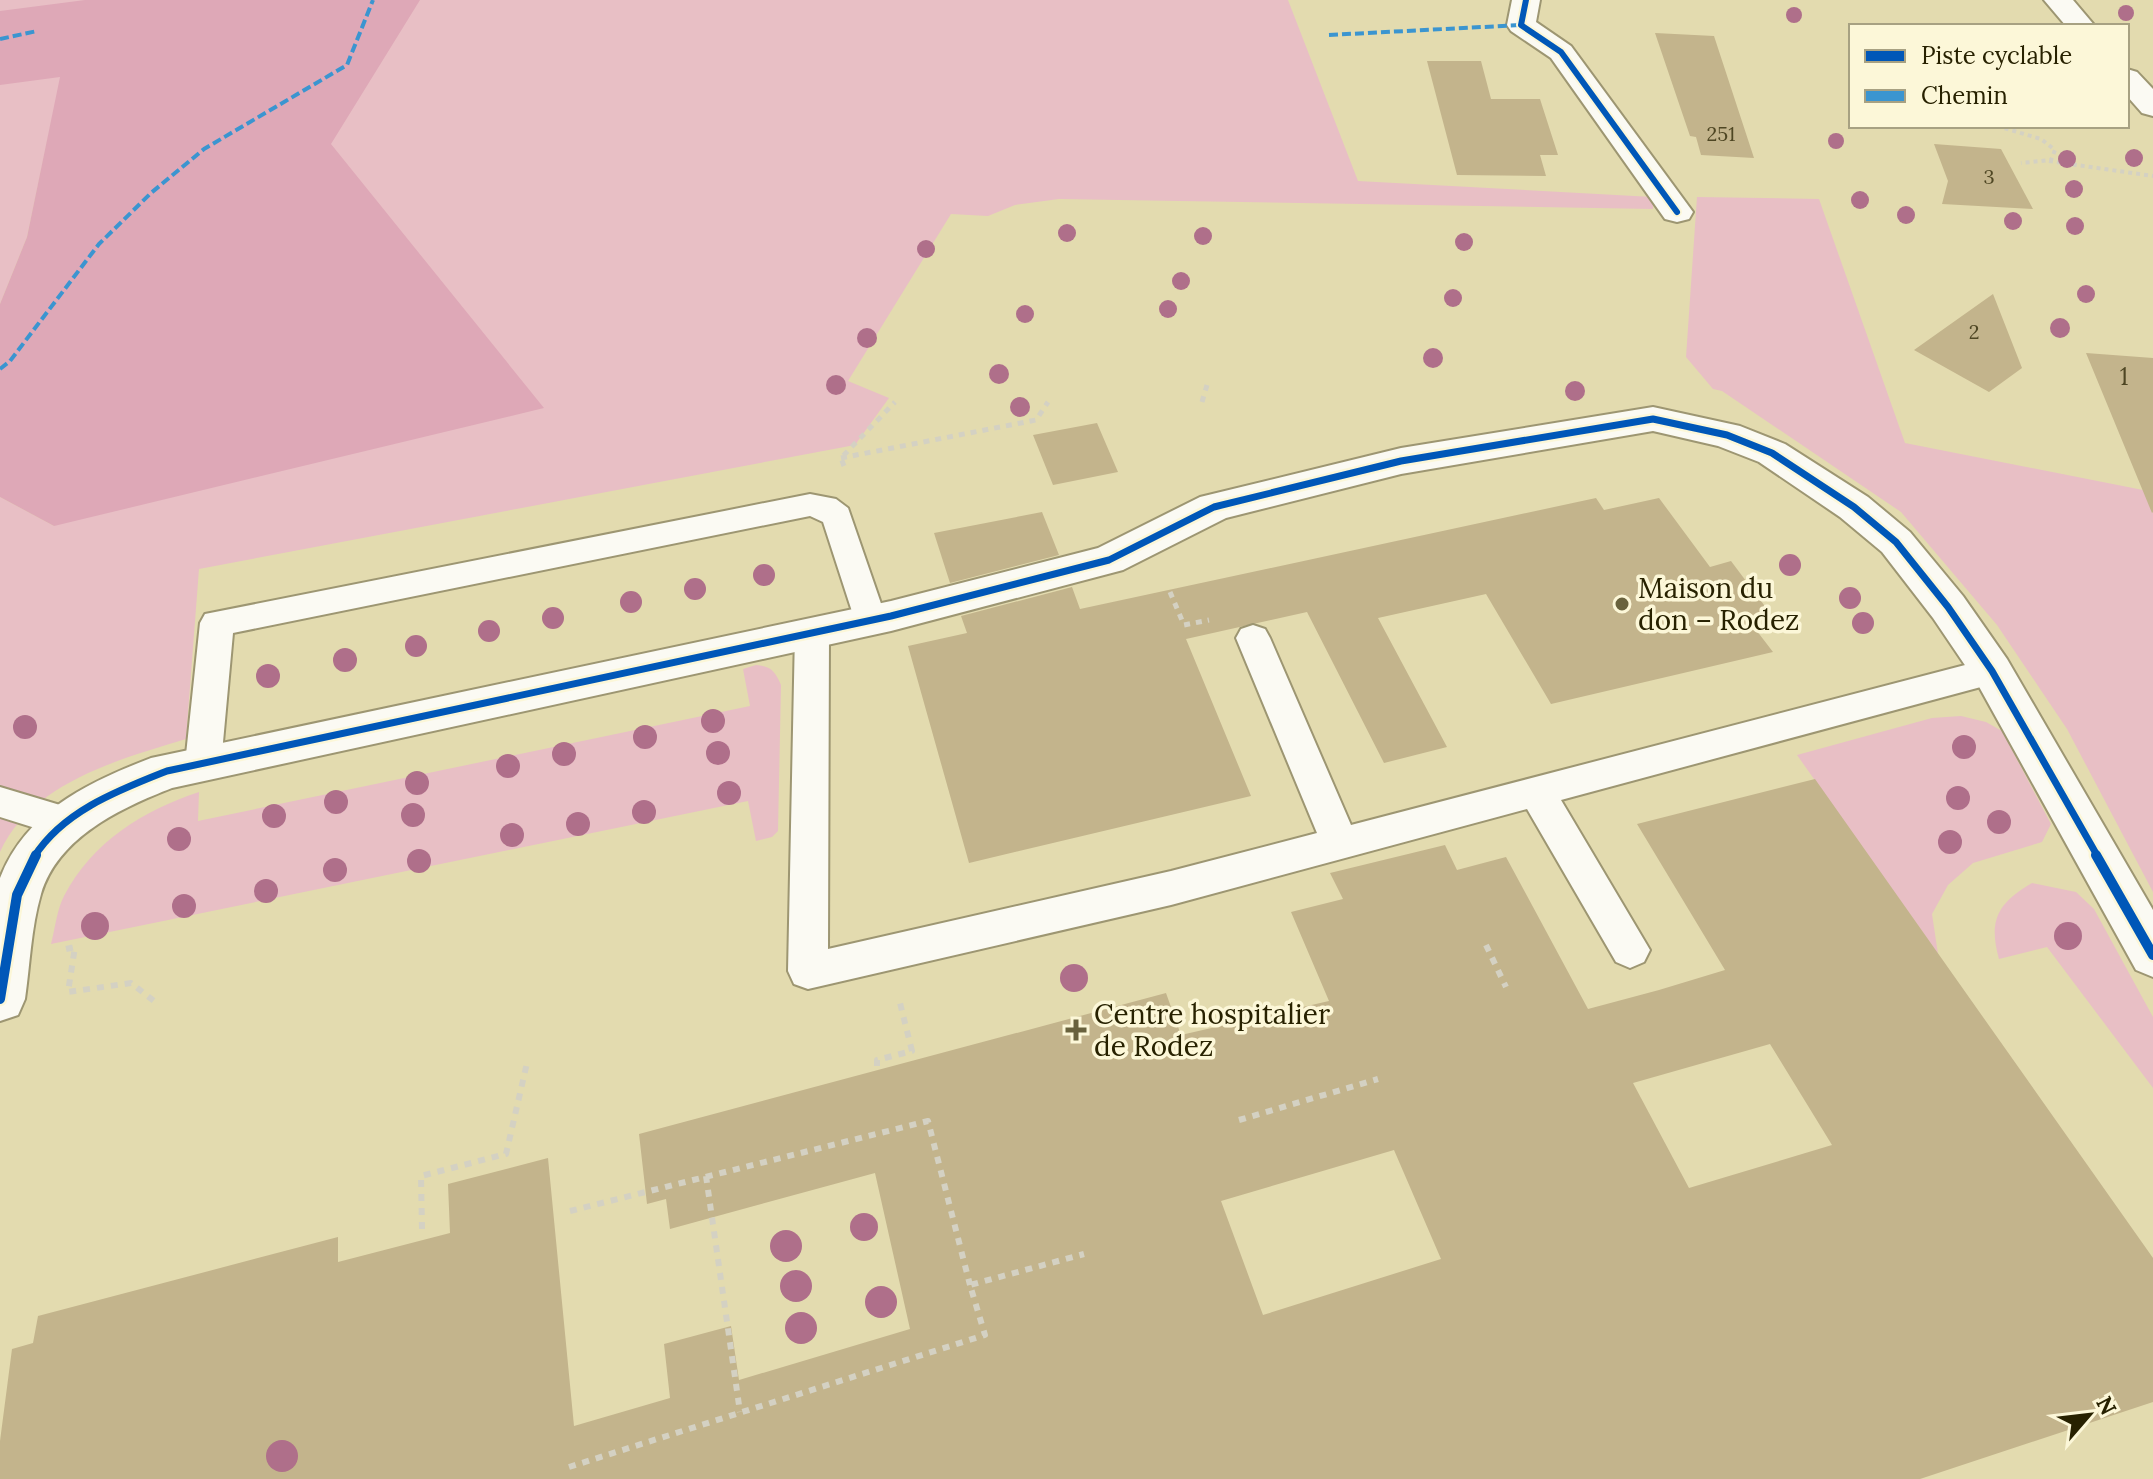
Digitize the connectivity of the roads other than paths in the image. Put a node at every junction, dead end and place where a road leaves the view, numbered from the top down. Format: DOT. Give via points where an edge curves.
graph roads {
  1 [pos="1526,0"];
  2 [pos="2058,0"];
  3 [pos="2079,24"];
  4 [pos="2129,80"];
  5 [pos="2153,107"];
  6 [pos="1677,212"];
  7 [pos="870,621"];
  8 [pos="812,633"];
  9 [pos="1253,638"];
  10 [pos="1992,671"];
  11 [pos="203,764"];
  12 [pos="1536,791"];
  13 [pos="0,802"];
  14 [pos="67,822"];
  15 [pos="1340,843"];
  16 [pos="1630,950"];
  17 [pos="2153,955"];
  18 [pos="3,979"];
  1 -- 6 [label="street" via="1521,25 1561,52"];
  2 -- 3 [label="street"];
  4 -- 5 [label="street"];
  7 -- 8 [label="street"];
  7 -- 10 [label="street" via="1109,560 1214,507 1401,461 1653,419 1727,435 1772,453 1854,507 1896,542"];
  7 -- 11 [label="lane" via="837,516 810,505 217,623"];
  8 -- 11 [label="street"];
  8 -- 15 [label="lane" via="808,971 1171,888"];
  9 -- 15 [label="lane"];
  10 -- 12 [label="lane"];
  10 -- 17 [label="street"];
  11 -- 14 [label="street" via="112,792"];
  12 -- 15 [label="lane"];
  12 -- 16 [label="lane"];
  13 -- 14 [label="lane"];
  14 -- 18 [label="street" via="38,851 18,892"];
}
